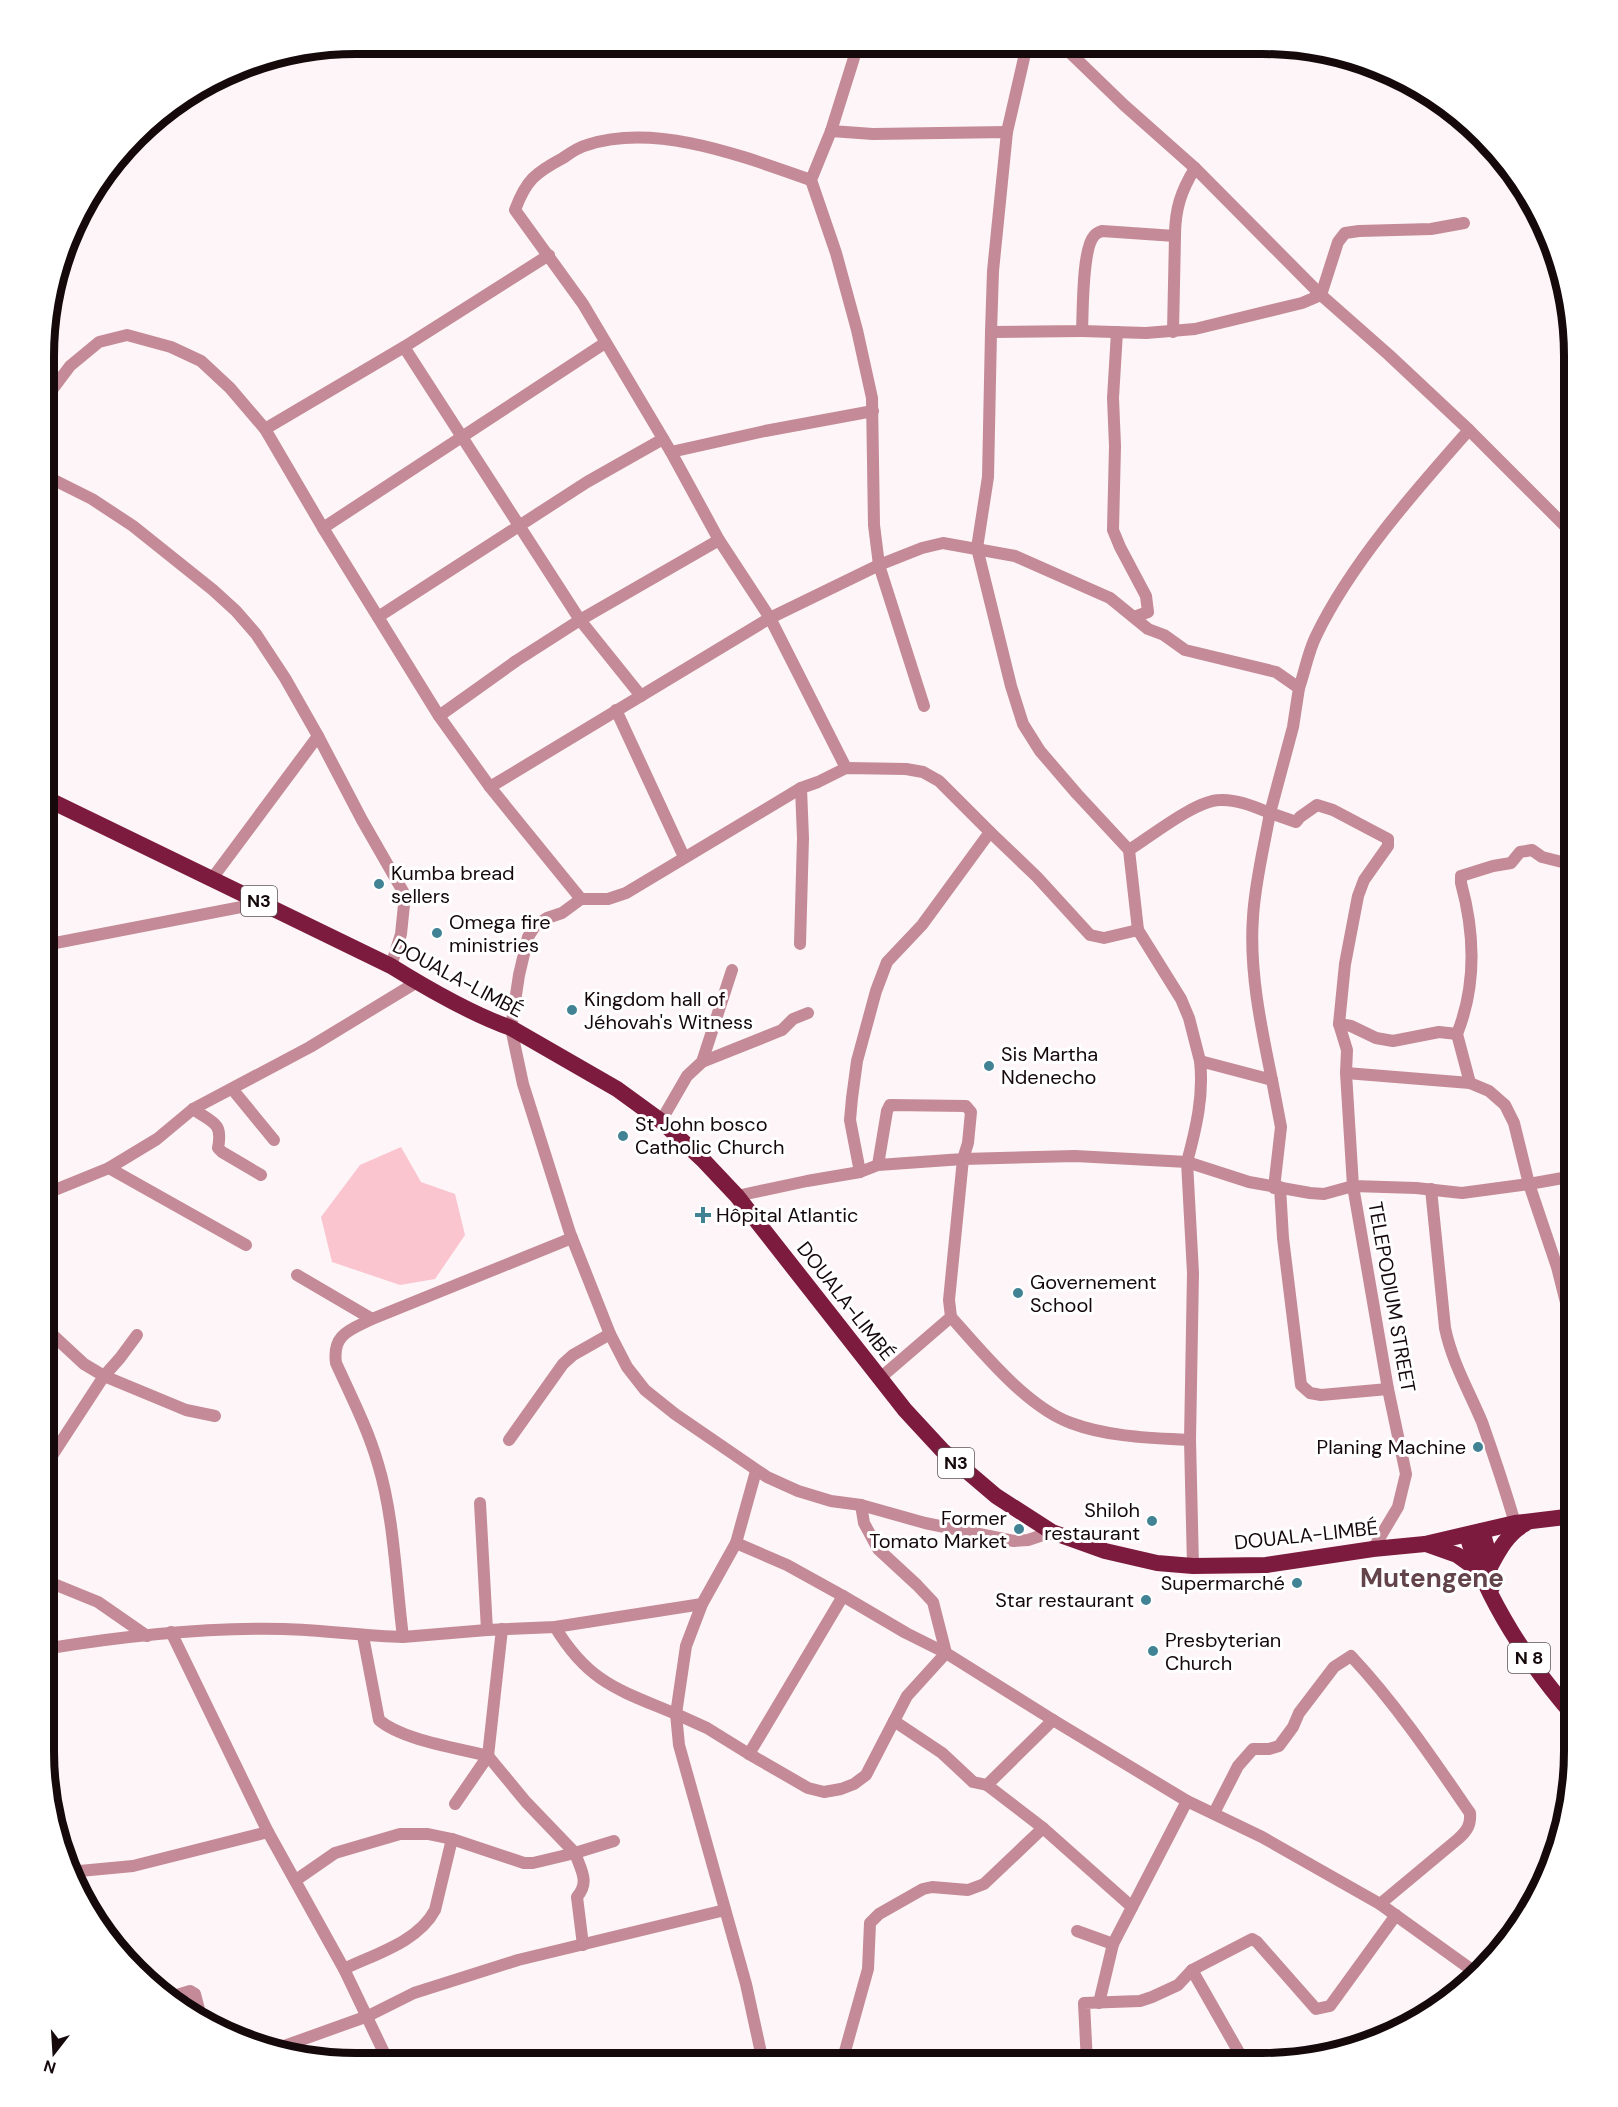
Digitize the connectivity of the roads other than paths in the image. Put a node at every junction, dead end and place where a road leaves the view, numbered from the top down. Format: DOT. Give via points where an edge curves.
graph roads {
  1 [pos="855,54"];
  2 [pos="1025,54"];
  3 [pos="1071,54"];
  4 [pos="831,131"];
  5 [pos="1007,132"];
  6 [pos="1195,168"];
  7 [pos="811,180"];
  8 [pos="1464,223"];
  9 [pos="1174,236"];
  10 [pos="549,255"];
  11 [pos="1321,295"];
  12 [pos="991,332"];
  13 [pos="1082,332"];
  14 [pos="1173,332"];
  15 [pos="1117,333"];
  16 [pos="605,343"];
  17 [pos="404,347"];
  18 [pos="54,387"];
  19 [pos="873,411"];
  20 [pos="265,429"];
  21 [pos="1469,430"];
  22 [pos="463,438"];
  23 [pos="663,439"];
  24 [pos="671,452"];
  25 [pos="54,480"];
  26 [pos="1564,525"];
  27 [pos="519,526"];
  28 [pos="323,528"];
  29 [pos="719,540"];
  30 [pos="977,548"];
  31 [pos="879,564"];
  32 [pos="378,617"];
  33 [pos="1134,617"];
  34 [pos="770,618"];
  35 [pos="580,620"];
  36 [pos="1299,688"];
  37 [pos="641,696"];
  38 [pos="924,706"];
  39 [pos="616,711"];
  40 [pos="440,716"];
  41 [pos="318,736"];
  42 [pos="846,768"];
  43 [pos="490,786"];
  44 [pos="801,788"];
  45 [pos="54,802"];
  46 [pos="1270,813"];
  47 [pos="990,832"];
  48 [pos="1129,850"];
  49 [pos="684,857"];
  50 [pos="1564,862"];
  51 [pos="211,880"];
  52 [pos="580,899"];
  53 [pos="262,903"];
  54 [pos="1138,930"];
  55 [pos="54,943"];
  56 [pos="800,944"];
  57 [pos="391,966"];
  58 [pos="732,970"];
  59 [pos="417,982"];
  60 [pos="808,1013"];
  61 [pos="1339,1024"];
  62 [pos="511,1028"];
  63 [pos="1457,1034"];
  64 [pos="1200,1061"];
  65 [pos="702,1062"];
  66 [pos="1346,1073"];
  67 [pos="1272,1080"];
  68 [pos="1470,1083"];
  69 [pos="233,1090"];
  70 [pos="193,1110"];
  71 [pos="661,1121"];
  72 [pos="274,1140"];
  73 [pos="963,1159"];
  74 [pos="1187,1162"];
  75 [pos="878,1165"];
  76 [pos="109,1168"];
  77 [pos="860,1172"];
  78 [pos="261,1175"];
  79 [pos="1564,1178"];
  80 [pos="1529,1184"];
  81 [pos="1353,1186"];
  82 [pos="1277,1187"];
  83 [pos="1431,1189"];
  84 [pos="54,1190"];
  85 [pos="737,1196"];
  86 [pos="572,1238"];
  87 [pos="246,1245"];
  88 [pos="297,1275"];
  89 [pos="1564,1294"];
  90 [pos="951,1317"];
  91 [pos="372,1319"];
  92 [pos="610,1334"];
  93 [pos="137,1335"];
  94 [pos="54,1336"];
  95 [pos="104,1376"];
  96 [pos="879,1378"];
  97 [pos="1388,1389"];
  98 [pos="215,1416"];
  99 [pos="509,1440"];
  100 [pos="1190,1440"];
  101 [pos="54,1453"];
  102 [pos="756,1471"];
  103 [pos="480,1503"];
  104 [pos="861,1505"];
  105 [pos="1564,1517"];
  106 [pos="1523,1522"];
  107 [pos="1052,1532"];
  108 [pos="1475,1533"];
  109 [pos="736,1543"];
  110 [pos="1425,1544"];
  111 [pos="1373,1549"];
  112 [pos="1193,1566"];
  113 [pos="1484,1568"];
  114 [pos="54,1584"];
  115 [pos="843,1596"];
  116 [pos="702,1604"];
  117 [pos="555,1627"];
  118 [pos="502,1629"];
  119 [pos="487,1630"];
  120 [pos="171,1632"];
  121 [pos="147,1636"];
  122 [pos="363,1636"];
  123 [pos="403,1637"];
  124 [pos="54,1648"];
  125 [pos="946,1653"];
  126 [pos="1564,1703"];
  127 [pos="676,1714"];
  128 [pos="1053,1720"];
  129 [pos="894,1721"];
  130 [pos="749,1754"];
  131 [pos="488,1756"];
  132 [pos="987,1785"];
  133 [pos="1187,1801"];
  134 [pos="455,1804"];
  135 [pos="1214,1813"];
  136 [pos="1043,1828"];
  137 [pos="268,1832"];
  138 [pos="452,1839"];
  139 [pos="614,1841"];
  140 [pos="575,1853"];
  141 [pos="79,1871"];
  142 [pos="296,1880"];
  143 [pos="1380,1904"];
  144 [pos="1132,1908"];
  145 [pos="725,1910"];
  146 [pos="1396,1915"];
  147 [pos="1077,1930"];
  148 [pos="1113,1944"];
  149 [pos="583,1945"];
  150 [pos="344,1969"];
  151 [pos="1192,1970"];
  152 [pos="1467,1972"];
  153 [pos="177,1994"];
  154 [pos="1098,2002"];
  155 [pos="199,2009"];
  156 [pos="368,2016"];
  157 [pos="287,2045"];
  158 [pos="384,2053"];
  159 [pos="761,2053"];
  160 [pos="845,2053"];
  161 [pos="1086,2053"];
  162 [pos="1239,2053"];
  1 -- 4 [label="street"];
  2 -- 5 [label="street"];
  3 -- 6 [label="street"];
  4 -- 5 [label="street"];
  4 -- 7 [label="street"];
  5 -- 12 [label="street"];
  6 -- 9 [label="street" via="1175,214"];
  6 -- 11 [label="street"];
  7 -- 10 [label="street" via="731,153 653,137 584,146 531,178 515,210"];
  7 -- 19 [label="street" via="850,303"];
  8 -- 11 [label="street" via="1431,230 1345,234 1338,242"];
  9 -- 13 [label="street" via="1102,231 1095,234 1086,267"];
  9 -- 14 [label="street"];
  10 -- 16 [label="street"];
  10 -- 17 [label="street"];
  11 -- 14 [label="street" via="1274,311"];
  11 -- 21 [label="street"];
  12 -- 13 [label="street"];
  12 -- 30 [label="street" via="988,477"];
  13 -- 15 [label="street"];
  14 -- 15 [label="street"];
  15 -- 33 [label="street" via="1113,530 1146,596 1148,612"];
  16 -- 22 [label="street"];
  16 -- 23 [label="street"];
  17 -- 20 [label="street"];
  17 -- 22 [label="street"];
  18 -- 20 [label="street" via="70,366 99,342 127,335 171,347 201,361"];
  19 -- 24 [label="street"];
  19 -- 31 [label="street" via="874,525"];
  20 -- 28 [label="street"];
  21 -- 26 [label="street"];
  21 -- 36 [label="street" via="1356,570 1315,637"];
  22 -- 27 [label="street"];
  22 -- 28 [label="street"];
  23 -- 24 [label="street"];
  23 -- 27 [label="street"];
  24 -- 29 [label="street"];
  25 -- 41 [label="street" via="133,526 236,611 285,678"];
  27 -- 32 [label="street"];
  27 -- 35 [label="street"];
  28 -- 32 [label="street"];
  29 -- 34 [label="street"];
  29 -- 35 [label="street"];
  30 -- 31 [label="street" via="934,544"];
  30 -- 33 [label="street" via="1036,564 1110,598"];
  30 -- 48 [label="street" via="1023,724 1062,777"];
  31 -- 34 [label="street"];
  31 -- 38 [label="street"];
  32 -- 40 [label="street"];
  33 -- 36 [label="street" via="1185,650 1276,672"];
  34 -- 37 [label="street"];
  34 -- 42 [label="street"];
  35 -- 37 [label="street"];
  35 -- 40 [label="street"];
  36 -- 46 [label="street"];
  37 -- 39 [label="street"];
  39 -- 43 [label="street"];
  39 -- 49 [label="street"];
  40 -- 43 [label="street"];
  41 -- 51 [label="street"];
  41 -- 57 [label="street" via="405,895 401,934"];
  42 -- 44 [label="street"];
  42 -- 47 [label="street" via="922,772 939,781"];
  43 -- 52 [label="street"];
  44 -- 49 [label="street"];
  44 -- 56 [label="street"];
  45 -- 51 [label="highway, DOUALA-LIMBÉ / N3"];
  46 -- 48 [label="street" via="1242,803 1208,802"];
  46 -- 61 [label="street" via="1296,822 1317,805 1388,839 1388,846 1364,880 1358,896"];
  46 -- 67 [label="street" via="1253,917 1253,956"];
  47 -- 54 [label="street" via="1090,935 1104,938"];
  47 -- 77 [label="street" via="922,925 887,962 856,1061 850,1120"];
  48 -- 54 [label="street"];
  49 -- 52 [label="street" via="626,893"];
  50 -- 63 [label="street" via="1532,850 1520,852 1511,863 1461,876 1472,934 1472,959 1470,993"];
  51 -- 53 [label="highway, DOUALA-LIMBÉ / N3"];
  52 -- 62 [label="street" via="535,926 528,937"];
  53 -- 55 [label="street"];
  53 -- 57 [label="highway, DOUALA-LIMBÉ / N3"];
  54 -- 64 [label="street" via="1181,999"];
  57 -- 59 [label="highway, DOUALA-LIMBÉ / N3"];
  58 -- 65 [label="street"];
  59 -- 62 [label="highway, DOUALA-LIMBÉ / N3"];
  59 -- 69 [label="street"];
  60 -- 65 [label="street" via="793,1019 782,1030"];
  61 -- 63 [label="street" via="1393,1041 1439,1032"];
  61 -- 66 [label="street" via="1347,1050"];
  62 -- 71 [label="highway, DOUALA-LIMBÉ / N3" via="616,1089"];
  62 -- 86 [label="street" via="526,1095"];
  63 -- 68 [label="street"];
  64 -- 67 [label="street"];
  64 -- 74 [label="street" via="1203,1081"];
  65 -- 71 [label="street" via="687,1076"];
  66 -- 68 [label="street"];
  66 -- 81 [label="street"];
  67 -- 82 [label="street" via="1281,1127"];
  68 -- 80 [label="street" via="1490,1090 1505,1105 1514,1123"];
  69 -- 70 [label="street"];
  69 -- 72 [label="street"];
  70 -- 76 [label="street" via="157,1139"];
  70 -- 78 [label="street" via="218,1127 218,1148 222,1152"];
  71 -- 85 [label="highway, DOUALA-LIMBÉ / N3"];
  73 -- 74 [label="street, TELEPODIUM STREET" via="1075,1156"];
  73 -- 75 [label="street, TELEPODIUM STREET"];
  73 -- 75 [label="street" via="968,1143 969,1108 892,1103 887,1111"];
  73 -- 90 [label="street" via="949,1300"];
  74 -- 82 [label="street, TELEPODIUM STREET"];
  74 -- 100 [label="street" via="1193,1273"];
  75 -- 77 [label="street, TELEPODIUM STREET"];
  76 -- 84 [label="street"];
  76 -- 87 [label="street"];
  77 -- 85 [label="street, TELEPODIUM STREET"];
  79 -- 80 [label="street"];
  80 -- 83 [label="street" via="1462,1193"];
  80 -- 89 [label="street"];
  81 -- 82 [label="street, TELEPODIUM STREET" via="1324,1194"];
  81 -- 83 [label="street"];
  81 -- 97 [label="street, TELEPODIUM STREET"];
  82 -- 97 [label="street" via="1301,1385 1310,1393 1321,1395"];
  83 -- 106 [label="street" via="1449,1346"];
  85 -- 96 [label="highway, DOUALA-LIMBÉ / N3"];
  86 -- 91 [label="street"];
  86 -- 92 [label="street"];
  88 -- 91 [label="street"];
  90 -- 96 [label="street"];
  90 -- 100 [label="street" via="985,1355 1047,1412 1070,1423 1112,1433"];
  91 -- 123 [label="street" via="340,1337 335,1353 379,1467"];
  92 -- 99 [label="street" via="563,1364"];
  92 -- 102 [label="street" via="627,1367 645,1390"];
  93 -- 95 [label="street"];
  94 -- 95 [label="street" via="84,1364"];
  95 -- 98 [label="street" via="186,1410"];
  95 -- 101 [label="street"];
  96 -- 107 [label="highway, DOUALA-LIMBÉ / N3" via="942,1450 996,1496"];
  97 -- 111 [label="street, TELEPODIUM STREET" via="1406,1474 1398,1507"];
  100 -- 112 [label="street"];
  102 -- 104 [label="street" via="798,1491"];
  102 -- 109 [label="street"];
  103 -- 119 [label="street"];
  104 -- 107 [label="street" via="1014,1541"];
  104 -- 125 [label="street" via="866,1529 878,1549 933,1602"];
  105 -- 106 [label="highway, DOUALA-LIMBÉ / N3"];
  106 -- 108 [label="highway, DOUALA-LIMBÉ / N3"];
  106 -- 113 [label="highway"];
  107 -- 112 [label="highway, DOUALA-LIMBÉ / N3" via="1105,1551 1157,1563"];
  108 -- 110 [label="highway, DOUALA-LIMBÉ / N3"];
  108 -- 113 [label="highway, N 8"];
  109 -- 115 [label="street" via="787,1564"];
  109 -- 116 [label="street"];
  110 -- 111 [label="highway, DOUALA-LIMBÉ / N3"];
  110 -- 113 [label="highway"];
  111 -- 112 [label="highway, DOUALA-LIMBÉ / N3" via="1266,1565"];
  113 -- 126 [label="highway, N 8" via="1508,1624"];
  114 -- 121 [label="street" via="98,1602"];
  115 -- 125 [label="street"];
  115 -- 130 [label="street"];
  116 -- 117 [label="street"];
  116 -- 127 [label="street" via="686,1646"];
  117 -- 118 [label="street"];
  117 -- 127 [label="street" via="569,1650 590,1672 626,1694"];
  118 -- 119 [label="street"];
  118 -- 131 [label="street"];
  119 -- 123 [label="street"];
  120 -- 121 [label="street"];
  120 -- 122 [label="street" via="285,1629"];
  120 -- 137 [label="street"];
  121 -- 124 [label="street"];
  122 -- 123 [label="street"];
  122 -- 131 [label="street" via="379,1720 404,1734"];
  125 -- 128 [label="street"];
  125 -- 129 [label="street" via="907,1696"];
  127 -- 130 [label="street"];
  127 -- 145 [label="street" via="679,1745"];
  128 -- 132 [label="street"];
  128 -- 133 [label="street"];
  129 -- 130 [label="street" via="866,1775 841,1789 824,1792 808,1788"];
  129 -- 132 [label="street" via="942,1753 973,1782"];
  131 -- 134 [label="street"];
  131 -- 140 [label="street"];
  132 -- 136 [label="street"];
  133 -- 135 [label="street"];
  133 -- 144 [label="street"];
  135 -- 143 [label="street"];
  135 -- 143 [label="street" via="1238,1766 1254,1749 1278,1746 1334,1667 1351,1656 1417,1736 1471,1820 1465,1833"];
  136 -- 144 [label="street"];
  136 -- 160 [label="street" via="984,1884 968,1890 923,1889 873,1918 868,1970"];
  137 -- 141 [label="street" via="133,1866"];
  137 -- 142 [label="street"];
  138 -- 140 [label="street" via="524,1863"];
  138 -- 142 [label="street" via="400,1834 335,1853"];
  138 -- 150 [label="street" via="435,1910 429,1920 396,1946"];
  139 -- 140 [label="street"];
  140 -- 149 [label="street" via="584,1883 577,1897"];
  142 -- 150 [label="street"];
  143 -- 146 [label="street"];
  144 -- 148 [label="street"];
  145 -- 149 [label="street"];
  145 -- 159 [label="street"];
  146 -- 151 [label="street" via="1326,2008 1316,2009 1252,1940"];
  146 -- 152 [label="street"];
  147 -- 148 [label="street"];
  148 -- 154 [label="street"];
  149 -- 156 [label="street" via="518,1960 414,1993"];
  150 -- 156 [label="street"];
  151 -- 154 [label="street" via="1178,1984 1152,1997"];
  151 -- 162 [label="street"];
  153 -- 155 [label="street" via="190,1991 195,1994"];
  154 -- 161 [label="street" via="1084,2003"];
  156 -- 157 [label="street"];
  156 -- 158 [label="street"];
}
